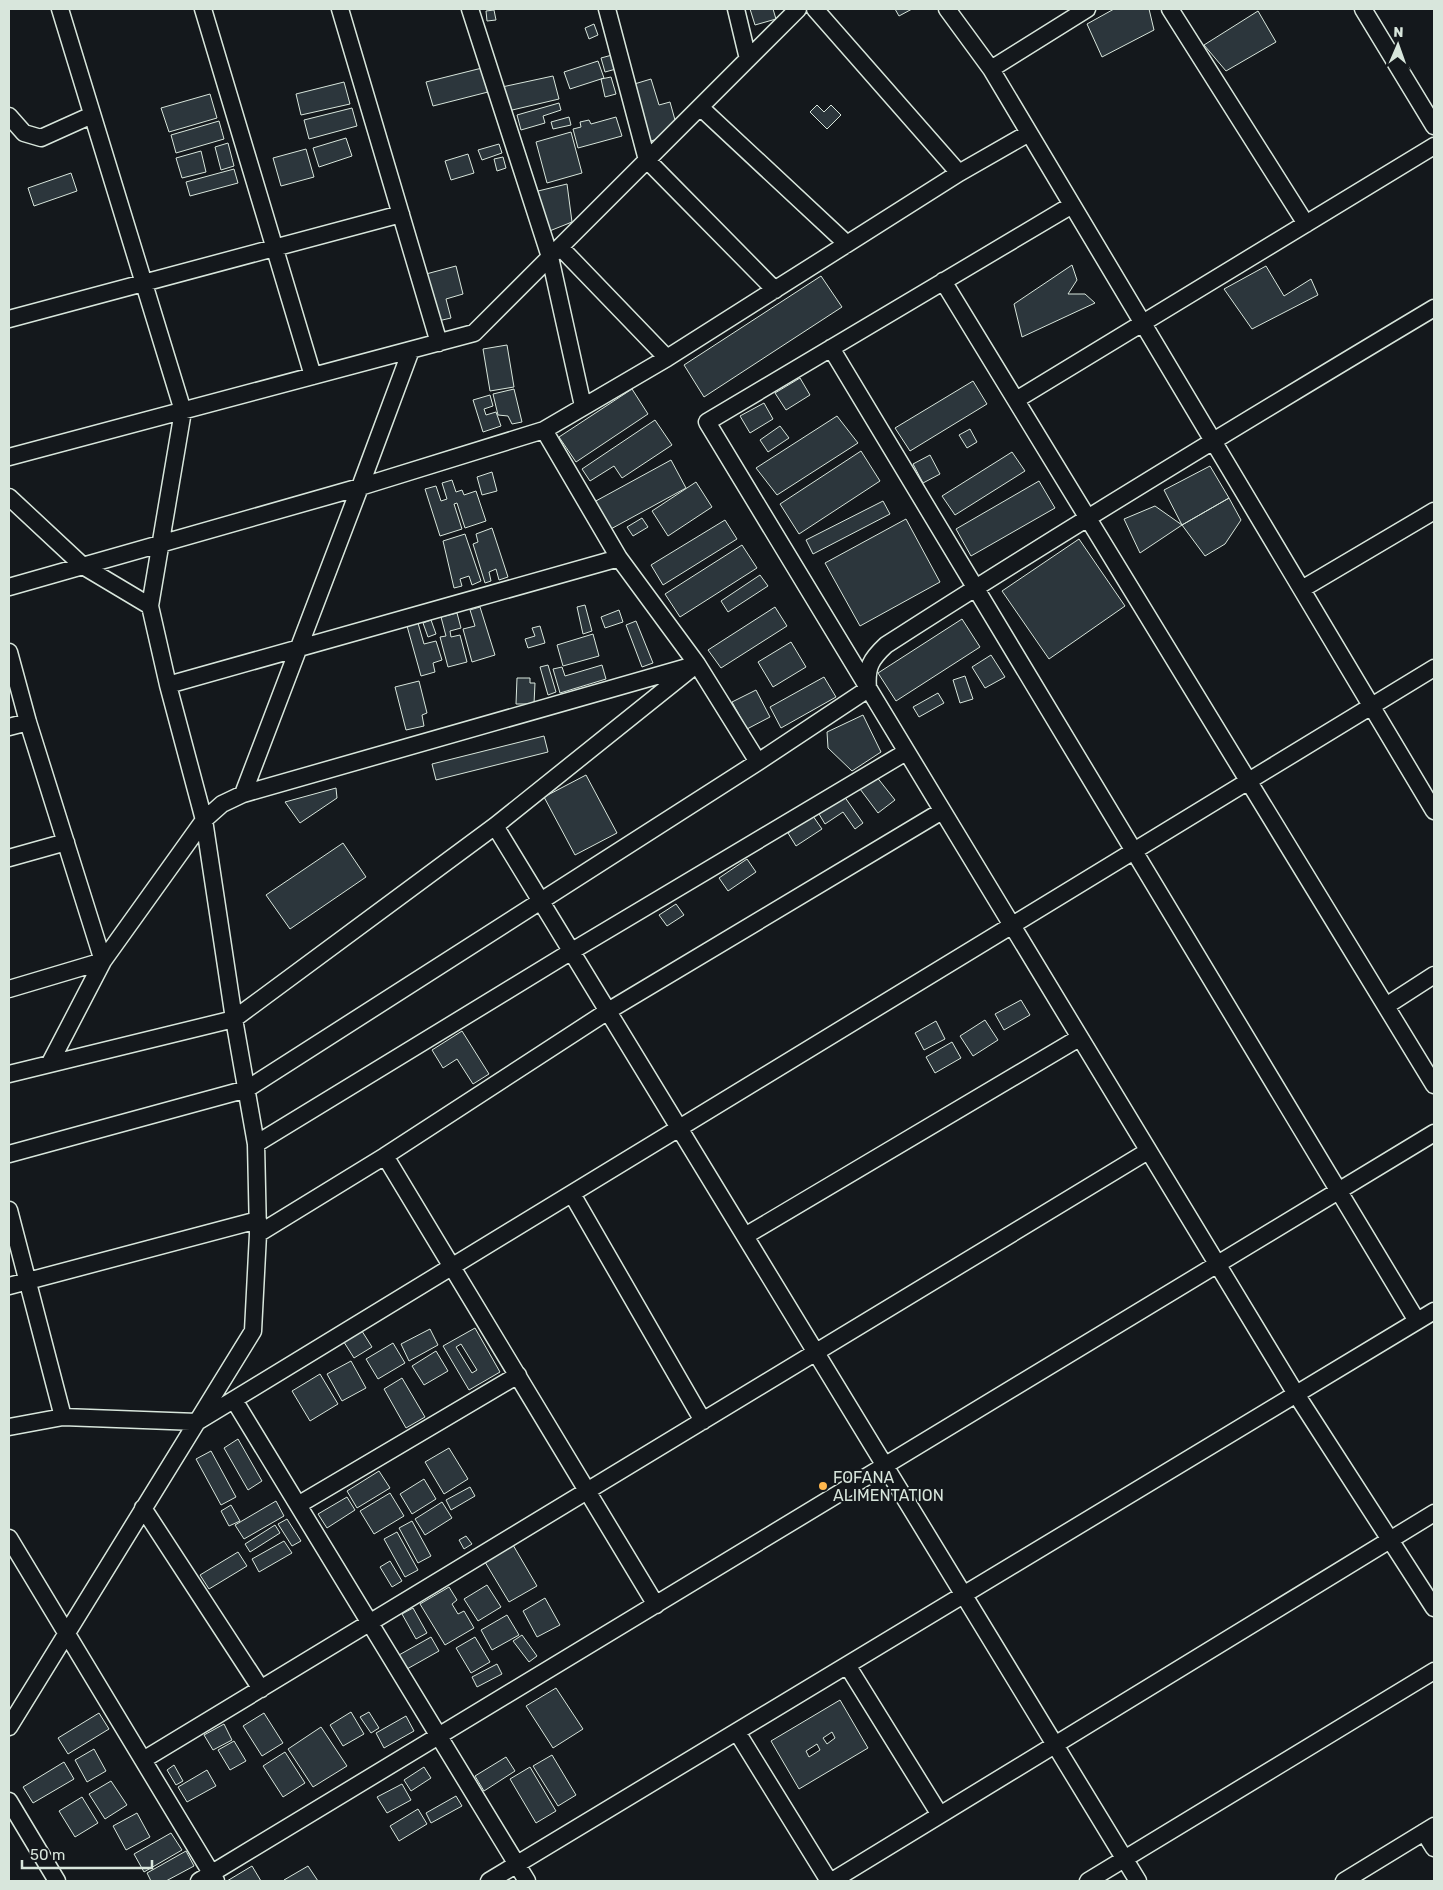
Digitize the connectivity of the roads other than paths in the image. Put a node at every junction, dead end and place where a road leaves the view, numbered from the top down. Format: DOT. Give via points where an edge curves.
graph roads {
  1 [pos="60,9"];
  2 [pos="202,9"];
  3 [pos="340,9"];
  4 [pos="470,9"];
  5 [pos="607,9"];
  6 [pos="736,9"];
  7 [pos="798,9"];
  8 [pos="814,9"];
  9 [pos="947,9"];
  10 [pos="1087,9"];
  11 [pos="1170,9"];
  12 [pos="1363,9"];
  13 [pos="748,59"];
  14 [pos="991,69"];
  15 [pos="700,107"];
  16 [pos="92,115"];
  17 [pos="9,116"];
  18 [pos="1434,126"];
  19 [pos="1029,133"];
  20 [pos="1434,146"];
  21 [pos="647,160"];
  22 [pos="959,173"];
  23 [pos="1072,205"];
  24 [pos="401,214"];
  25 [pos="1306,224"];
  26 [pos="848,244"];
  27 [pos="274,248"];
  28 [pos="555,252"];
  29 [pos="943,282"];
  30 [pos="144,283"];
  31 [pos="775,290"];
  32 [pos="1434,308"];
  33 [pos="10,317"];
  34 [pos="1143,323"];
  35 [pos="439,343"];
  36 [pos="831,348"];
  37 [pos="411,350"];
  38 [pos="667,358"];
  39 [pos="313,376"];
  40 [pos="1016,400"];
  41 [pos="583,406"];
  42 [pos="183,411"];
  43 [pos="544,430"];
  44 [pos="1213,441"];
  45 [pos="9,457"];
  46 [pos="360,488"];
  47 [pos="9,497"];
  48 [pos="1434,511"];
  49 [pos="1088,518"];
  50 [pos="160,544"];
  51 [pos="619,558"];
  52 [pos="83,566"];
  53 [pos="976,587"];
  54 [pos="9,588"];
  55 [pos="1302,589"];
  56 [pos="150,606"];
  57 [pos="299,648"];
  58 [pos="9,652"];
  59 [pos="698,664"];
  60 [pos="1434,668"];
  61 [pos="168,685"];
  62 [pos="868,689"];
  63 [pos="1372,706"];
  64 [pos="28,722"];
  65 [pos="9,727"];
  66 [pos="906,752"];
  67 [pos="758,762"];
  68 [pos="1249,781"];
  69 [pos="242,794"];
  70 [pos="1434,811"];
  71 [pos="942,812"];
  72 [pos="204,820"];
  73 [pos="495,826"];
  74 [pos="66,842"];
  75 [pos="1134,851"];
  76 [pos="9,858"];
  77 [pos="541,901"];
  78 [pos="1011,926"];
  79 [pos="572,951"];
  80 [pos="103,961"];
  81 [pos="1434,975"];
  82 [pos="9,989"];
  83 [pos="1386,1006"];
  84 [pos="608,1011"];
  85 [pos="234,1019"];
  86 [pos="1079,1038"];
  87 [pos="50,1064"];
  88 [pos="9,1074"];
  89 [pos="1434,1085"];
  90 [pos="247,1089"];
  91 [pos="679,1128"];
  92 [pos="1434,1133"];
  93 [pos="256,1144"];
  94 [pos="1148,1151"];
  95 [pos="9,1154"];
  96 [pos="385,1156"];
  97 [pos="1339,1191"];
  98 [pos="572,1194"];
  99 [pos="9,1210"];
  100 [pos="258,1227"];
  101 [pos="745,1236"];
  102 [pos="1217,1264"];
  103 [pos="452,1266"];
  104 [pos="27,1281"];
  105 [pos="9,1286"];
  106 [pos="1434,1311"];
  107 [pos="1418,1321"];
  108 [pos="816,1353"];
  109 [pos="518,1375"];
  110 [pos="1296,1394"];
  111 [pos="234,1400"];
  112 [pos="63,1417"];
  113 [pos="703,1421"];
  114 [pos="196,1422"];
  115 [pos="9,1427"];
  116 [pos="885,1466"];
  117 [pos="588,1491"];
  118 [pos="298,1505"];
  119 [pos="143,1508"];
  120 [pos="1434,1513"];
  121 [pos="9,1538"];
  122 [pos="1390,1540"];
  123 [pos="964,1595"];
  124 [pos="656,1604"];
  125 [pos="1434,1608"];
  126 [pos="370,1623"];
  127 [pos="66,1633"];
  128 [pos="847,1665"];
  129 [pos="1434,1671"];
  130 [pos="260,1689"];
  131 [pos="9,1727"];
  132 [pos="737,1732"];
  133 [pos="439,1736"];
  134 [pos="1055,1745"];
  135 [pos="143,1760"];
  136 [pos="9,1801"];
  137 [pos="940,1815"];
  138 [pos="1429,1829"];
  139 [pos="1434,1848"];
  140 [pos="1125,1859"];
  141 [pos="516,1865"];
  142 [pos="209,1879"];
  143 [pos="57,1881"];
  144 [pos="489,1881"];
  145 [pos="527,1881"];
  146 [pos="831,1881"];
  147 [pos="1088,1881"];
  148 [pos="1138,1881"];
  149 [pos="1344,1881"];
  1 -- 16 [label="street"];
  2 -- 27 [label="street"];
  3 -- 24 [label="street"];
  4 -- 28 [label="street"];
  5 -- 21 [label="street"];
  6 -- 13 [label="street"];
  7 -- 13 [label="street"];
  8 -- 22 [label="street"];
  9 -- 14 [label="street"];
  10 -- 14 [label="street"];
  11 -- 25 [label="street"];
  12 -- 18 [label="street"];
  13 -- 15 [label="street"];
  14 -- 19 [label="street"];
  15 -- 21 [label="street"];
  15 -- 26 [label="street"];
  16 -- 17 [label="street" via="41,138 24,133"];
  16 -- 30 [label="street"];
  19 -- 22 [label="street"];
  19 -- 23 [label="street"];
  20 -- 25 [label="street"];
  21 -- 28 [label="street"];
  21 -- 31 [label="street"];
  22 -- 26 [label="street"];
  23 -- 29 [label="street"];
  23 -- 34 [label="street"];
  24 -- 27 [label="street"];
  24 -- 35 [label="street"];
  25 -- 34 [label="street"];
  26 -- 31 [label="street"];
  27 -- 30 [label="street"];
  27 -- 39 [label="street"];
  28 -- 35 [label="street" via="474,333"];
  28 -- 38 [label="street"];
  28 -- 41 [label="street"];
  29 -- 36 [label="street"];
  29 -- 40 [label="street"];
  30 -- 33 [label="street"];
  30 -- 42 [label="street"];
  31 -- 38 [label="street"];
  32 -- 44 [label="street"];
  34 -- 40 [label="street"];
  34 -- 44 [label="street"];
  35 -- 37 [label="street"];
  36 -- 53 [label="street"];
  36 -- 62 [label="street" via="706,422"];
  37 -- 39 [label="street"];
  37 -- 46 [label="street"];
  38 -- 41 [label="street"];
  39 -- 42 [label="street"];
  40 -- 49 [label="street"];
  41 -- 43 [label="street"];
  42 -- 45 [label="street"];
  42 -- 50 [label="street"];
  43 -- 46 [label="street"];
  43 -- 51 [label="street"];
  44 -- 49 [label="street"];
  44 -- 55 [label="street"];
  46 -- 50 [label="street"];
  46 -- 57 [label="street"];
  47 -- 52 [label="street"];
  48 -- 55 [label="street"];
  49 -- 53 [label="street"];
  49 -- 68 [label="street"];
  50 -- 52 [label="street"];
  50 -- 56 [label="street"];
  51 -- 57 [label="street"];
  51 -- 59 [label="street"];
  52 -- 54 [label="street"];
  52 -- 56 [label="street"];
  53 -- 62 [label="street" via="886,645 874,657 867,678"];
  53 -- 75 [label="street"];
  55 -- 63 [label="street"];
  56 -- 61 [label="street"];
  57 -- 61 [label="street"];
  57 -- 69 [label="street"];
  58 -- 64 [label="street"];
  59 -- 67 [label="street"];
  59 -- 69 [label="street"];
  59 -- 73 [label="street"];
  60 -- 63 [label="street"];
  61 -- 72 [label="street"];
  62 -- 66 [label="street"];
  62 -- 67 [label="street"];
  63 -- 68 [label="street"];
  63 -- 70 [label="street"];
  64 -- 65 [label="street"];
  64 -- 74 [label="street"];
  66 -- 71 [label="street"];
  66 -- 79 [label="street"];
  67 -- 77 [label="street"];
  68 -- 75 [label="street"];
  68 -- 83 [label="street"];
  69 -- 72 [label="street" via="222,804"];
  71 -- 78 [label="street"];
  71 -- 84 [label="street"];
  72 -- 80 [label="street"];
  72 -- 85 [label="street"];
  73 -- 77 [label="street"];
  73 -- 85 [label="street"];
  74 -- 76 [label="street"];
  74 -- 80 [label="street"];
  75 -- 78 [label="street"];
  75 -- 97 [label="street"];
  77 -- 79 [label="street"];
  77 -- 90 [label="street"];
  78 -- 86 [label="street"];
  78 -- 91 [label="street"];
  79 -- 84 [label="street"];
  79 -- 93 [label="street"];
  80 -- 82 [label="street"];
  80 -- 87 [label="street"];
  81 -- 83 [label="street"];
  83 -- 89 [label="street"];
  84 -- 91 [label="street"];
  84 -- 96 [label="street"];
  85 -- 87 [label="street"];
  85 -- 90 [label="street"];
  86 -- 94 [label="street"];
  86 -- 101 [label="street"];
  87 -- 88 [label="street"];
  90 -- 93 [label="street"];
  90 -- 95 [label="street"];
  91 -- 98 [label="street"];
  91 -- 101 [label="street"];
  92 -- 97 [label="street"];
  93 -- 100 [label="street"];
  94 -- 102 [label="street"];
  94 -- 108 [label="street"];
  96 -- 100 [label="street"];
  96 -- 103 [label="street"];
  97 -- 102 [label="street"];
  97 -- 107 [label="street"];
  98 -- 103 [label="street"];
  98 -- 113 [label="street"];
  99 -- 104 [label="street"];
  100 -- 104 [label="street"];
  100 -- 114 [label="street" via="253,1331"];
  101 -- 108 [label="street"];
  102 -- 110 [label="street"];
  102 -- 116 [label="street"];
  103 -- 109 [label="street"];
  103 -- 111 [label="street"];
  104 -- 105 [label="street"];
  104 -- 112 [label="street"];
  106 -- 107 [label="street"];
  107 -- 110 [label="street"];
  108 -- 113 [label="street"];
  108 -- 116 [label="street"];
  109 -- 117 [label="street"];
  109 -- 118 [label="street"];
  110 -- 122 [label="street"];
  110 -- 123 [label="street"];
  111 -- 114 [label="street"];
  111 -- 118 [label="street"];
  112 -- 114 [label="street"];
  112 -- 115 [label="street"];
  113 -- 117 [label="street"];
  114 -- 119 [label="street"];
  116 -- 123 [label="street"];
  116 -- 124 [label="street"];
  117 -- 124 [label="street"];
  117 -- 126 [label="street"];
  118 -- 126 [label="street"];
  119 -- 127 [label="street"];
  119 -- 130 [label="street"];
  120 -- 122 [label="street"];
  121 -- 127 [label="street"];
  122 -- 125 [label="street"];
  122 -- 134 [label="street"];
  123 -- 128 [label="street"];
  123 -- 134 [label="street"];
  124 -- 133 [label="street"];
  126 -- 130 [label="street"];
  126 -- 133 [label="street"];
  127 -- 131 [label="street"];
  127 -- 135 [label="street"];
  128 -- 132 [label="street"];
  128 -- 137 [label="street"];
  129 -- 140 [label="street"];
  130 -- 135 [label="street"];
  132 -- 141 [label="street"];
  132 -- 146 [label="street"];
  133 -- 141 [label="street"];
  133 -- 142 [label="street"];
  134 -- 137 [label="street"];
  134 -- 140 [label="street"];
  135 -- 142 [label="street"];
  136 -- 143 [label="street"];
  137 -- 146 [label="street"];
  138 -- 139 [label="street"];
  138 -- 149 [label="street"];
  140 -- 147 [label="street"];
  140 -- 148 [label="street"];
  141 -- 144 [label="street"];
  141 -- 145 [label="street"];
}
